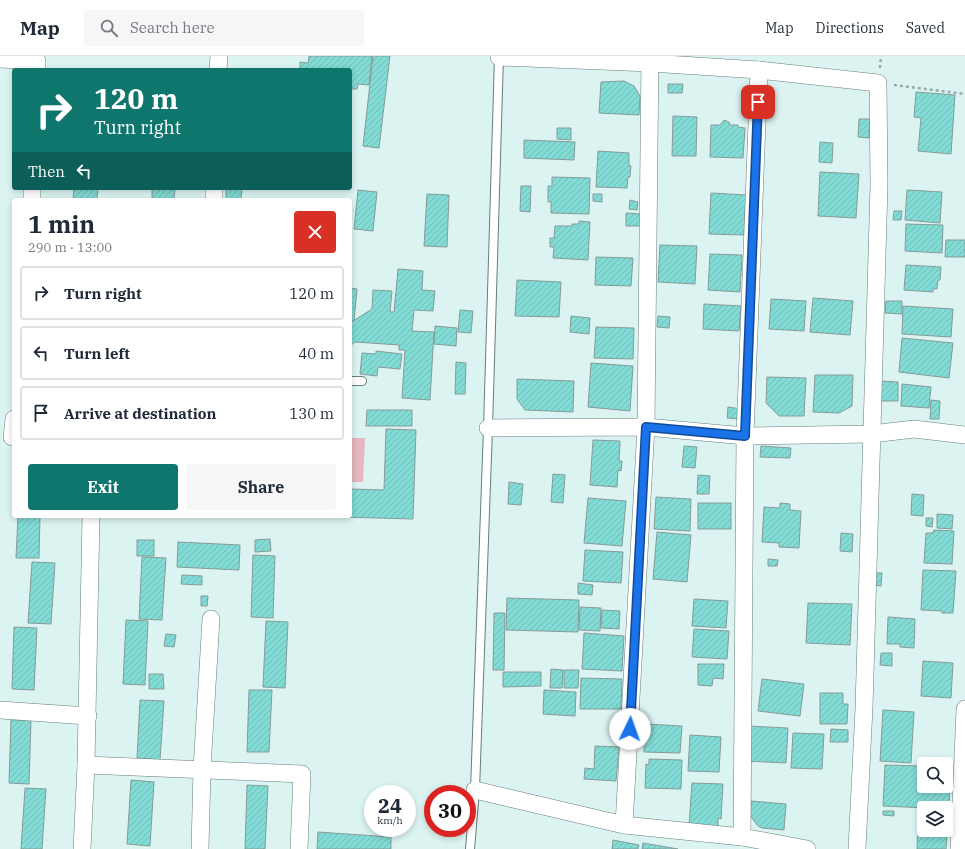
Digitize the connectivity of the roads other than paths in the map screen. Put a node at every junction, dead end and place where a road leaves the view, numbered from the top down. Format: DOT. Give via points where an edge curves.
graph roads {
  1 [pos="219,56"];
  2 [pos="499,57"];
  3 [pos="0,59"];
  4 [pos="650,59"];
  5 [pos="37,68"];
  6 [pos="218,68"];
  7 [pos="759,70"];
  8 [pos="352,381"];
  9 [pos="362,381"];
  10 [pos="12,426"];
  11 [pos="646,427"];
  12 [pos="488,428"];
  13 [pos="872,434"];
  14 [pos="745,436"];
  15 [pos="965,436"];
  16 [pos="9,437"];
  17 [pos="91,518"];
  18 [pos="211,619"];
  19 [pos="965,709"];
  20 [pos="0,710"];
  21 [pos="88,716"];
  22 [pos="86,765"];
  23 [pos="202,769"];
  24 [pos="475,785"];
  25 [pos="476,790"];
  26 [pos="624,825"];
  27 [pos="471,837"];
  28 [pos="742,837"];
  29 [pos="82,849"];
  30 [pos="200,849"];
  31 [pos="299,849"];
  32 [pos="470,849"];
  33 [pos="807,849"];
  34 [pos="857,849"];
  35 [pos="959,849"];
  1 -- 6 [label="street"];
  2 -- 4 [label="street"];
  2 -- 12 [label="lane"];
  3 -- 5 [label="street" via="37,61"];
  4 -- 7 [label="street"];
  4 -- 11 [label="street"];
  7 -- 13 [label="street" via="878,83 879,185"];
  7 -- 14 [label="street"];
  8 -- 9 [label="lane"];
  10 -- 16 [label="street"];
  11 -- 12 [label="street"];
  11 -- 14 [label="street"];
  11 -- 26 [label="street"];
  12 -- 24 [label="lane"];
  13 -- 14 [label="street"];
  13 -- 15 [label="street" via="914,429"];
  13 -- 34 [label="street"];
  14 -- 28 [label="street"];
  17 -- 21 [label="street"];
  18 -- 23 [label="street"];
  19 -- 35 [label="street"];
  20 -- 21 [label="street"];
  21 -- 22 [label="street"];
  22 -- 23 [label="street"];
  22 -- 29 [label="street"];
  23 -- 30 [label="street"];
  23 -- 31 [label="street" via="302,774"];
  25 -- 26 [label="street"];
  26 -- 28 [label="street"];
  27 -- 32 [label="lane"];
  28 -- 33 [label="street"];
}
